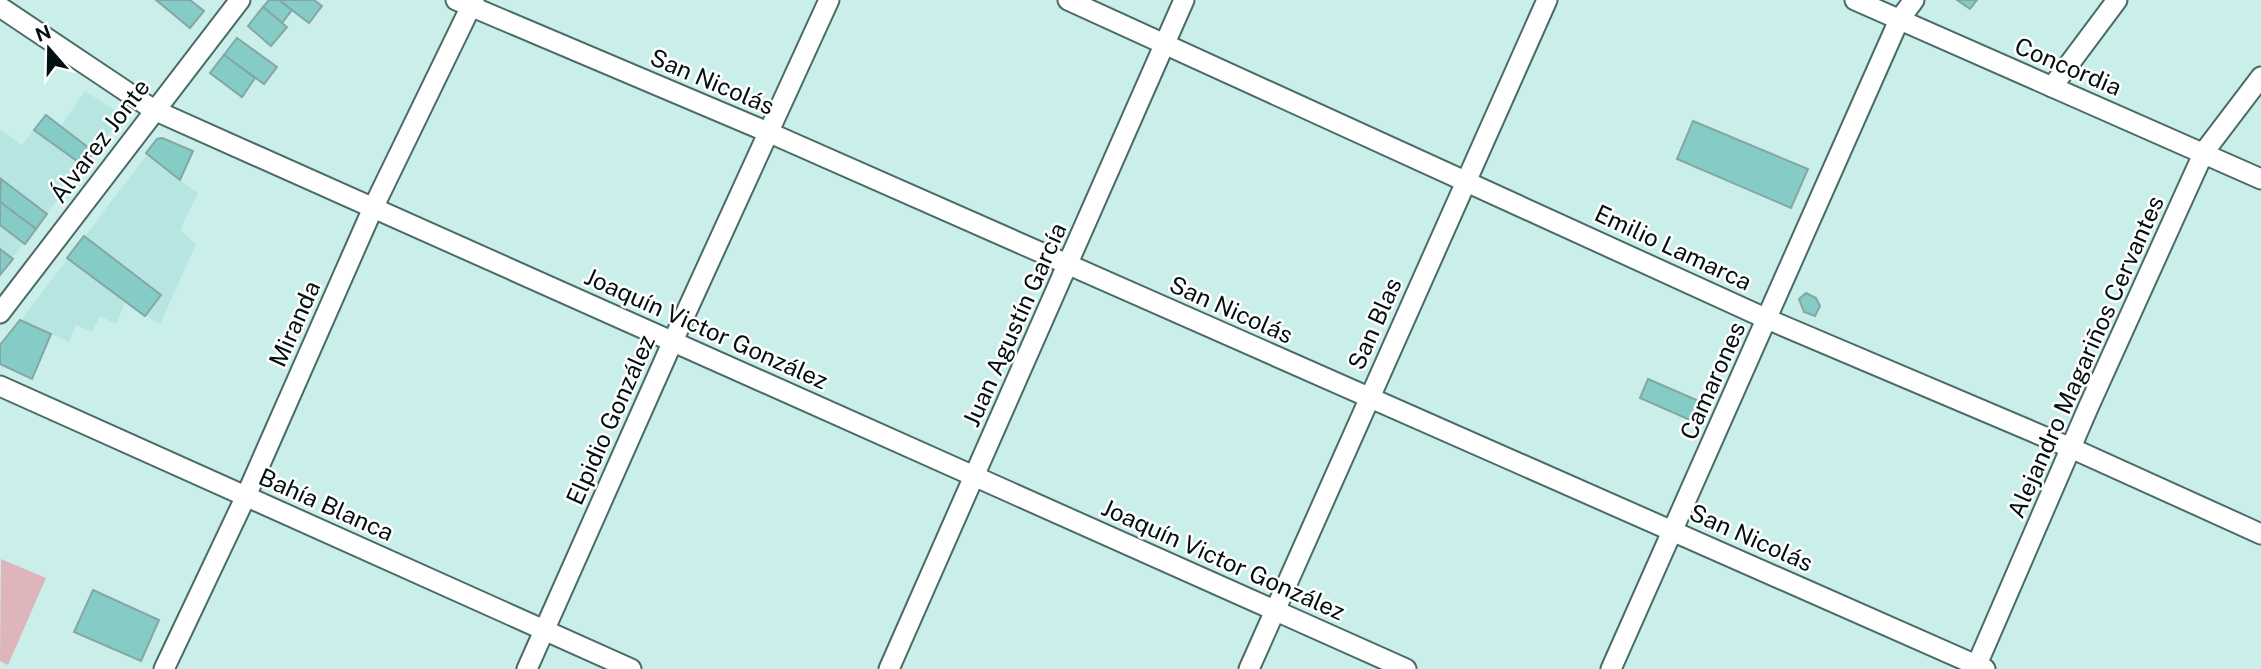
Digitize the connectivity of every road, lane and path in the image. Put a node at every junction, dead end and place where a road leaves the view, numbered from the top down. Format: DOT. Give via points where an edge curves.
graph roads {
  1 [pos="240,0"];
  2 [pos="829,0"];
  3 [pos="1068,0"];
  4 [pos="1184,0"];
  5 [pos="1547,0"];
  6 [pos="1855,0"];
  7 [pos="1914,0"];
  8 [pos="2117,0"];
  9 [pos="467,2"];
  10 [pos="0,7"];
  11 [pos="1899,20"];
  12 [pos="1163,44"];
  13 [pos="2261,77"];
  14 [pos="2052,87"];
  15 [pos="154,110"];
  16 [pos="769,133"];
  17 [pos="2204,152"];
  18 [pos="2261,179"];
  19 [pos="1465,180"];
  20 [pos="373,208"];
  21 [pos="1068,265"];
  22 [pos="0,313"];
  23 [pos="1767,318"];
  24 [pos="673,341"];
  25 [pos="0,386"];
  26 [pos="1370,397"];
  27 [pos="2071,448"];
  28 [pos="975,476"];
  29 [pos="246,496"];
  30 [pos="1674,531"];
  31 [pos="2261,534"];
  32 [pos="1276,611"];
  33 [pos="545,631"];
  34 [pos="1979,668"];
  35 [pos="164,669"];
  36 [pos="527,669"];
  37 [pos="631,669"];
  38 [pos="889,669"];
  39 [pos="1249,669"];
  40 [pos="1406,669"];
  41 [pos="1611,669"];
  1 -- 15 [label="street, Álvarez Jonte"];
  2 -- 16 [label="street, Elpidio González"];
  3 -- 12 [label="street, Emilio Lamarca"];
  4 -- 12 [label="street, Juan Agustín García"];
  5 -- 19 [label="street, San Blas"];
  6 -- 11 [label="street, Concordia"];
  7 -- 11 [label="street, Camarones"];
  8 -- 14 [label="street"];
  9 -- 16 [label="street, San Nicolás"];
  9 -- 20 [label="street, Miranda"];
  10 -- 15 [label="street, Joaquín Victor González"];
  11 -- 14 [label="street, Concordia"];
  11 -- 23 [label="street, Camarones"];
  12 -- 19 [label="street, Emilio Lamarca"];
  12 -- 21 [label="street, Juan Agustín García"];
  13 -- 17 [label="street, Alejandro Magariños Cervantes"];
  14 -- 17 [label="street, Concordia"];
  15 -- 20 [label="street, Joaquín Victor González"];
  15 -- 22 [label="street, Álvarez Jonte"];
  16 -- 21 [label="street, San Nicolás"];
  16 -- 24 [label="street, Elpidio González"];
  17 -- 18 [label="street, Concordia"];
  17 -- 27 [label="street, Alejandro Magariños Cervantes"];
  19 -- 23 [label="street, Emilio Lamarca"];
  19 -- 26 [label="street, San Blas"];
  20 -- 24 [label="street, Joaquín Victor González"];
  20 -- 29 [label="street, Miranda"];
  21 -- 26 [label="street, San Nicolás"];
  21 -- 28 [label="street, Juan Agustín García"];
  23 -- 27 [label="street, Emilio Lamarca"];
  23 -- 30 [label="street, Camarones"];
  24 -- 28 [label="street, Joaquín Victor González"];
  24 -- 33 [label="street, Elpidio González"];
  25 -- 29 [label="street, Bahía Blanca"];
  26 -- 30 [label="street, San Nicolás"];
  26 -- 32 [label="street, San Blas"];
  27 -- 31 [label="street, Emilio Lamarca"];
  27 -- 34 [label="street, Alejandro Magariños Cervantes"];
  28 -- 32 [label="street, Joaquín Victor González"];
  28 -- 38 [label="street, Juan Agustín García"];
  29 -- 33 [label="street, Bahía Blanca"];
  29 -- 35 [label="street, Miranda"];
  30 -- 34 [label="street, San Nicolás"];
  30 -- 41 [label="street, Camarones"];
  32 -- 39 [label="street, San Blas"];
  32 -- 40 [label="street, Joaquín Victor González"];
  33 -- 36 [label="street, Elpidio González"];
  33 -- 37 [label="street, Bahía Blanca"];
}
